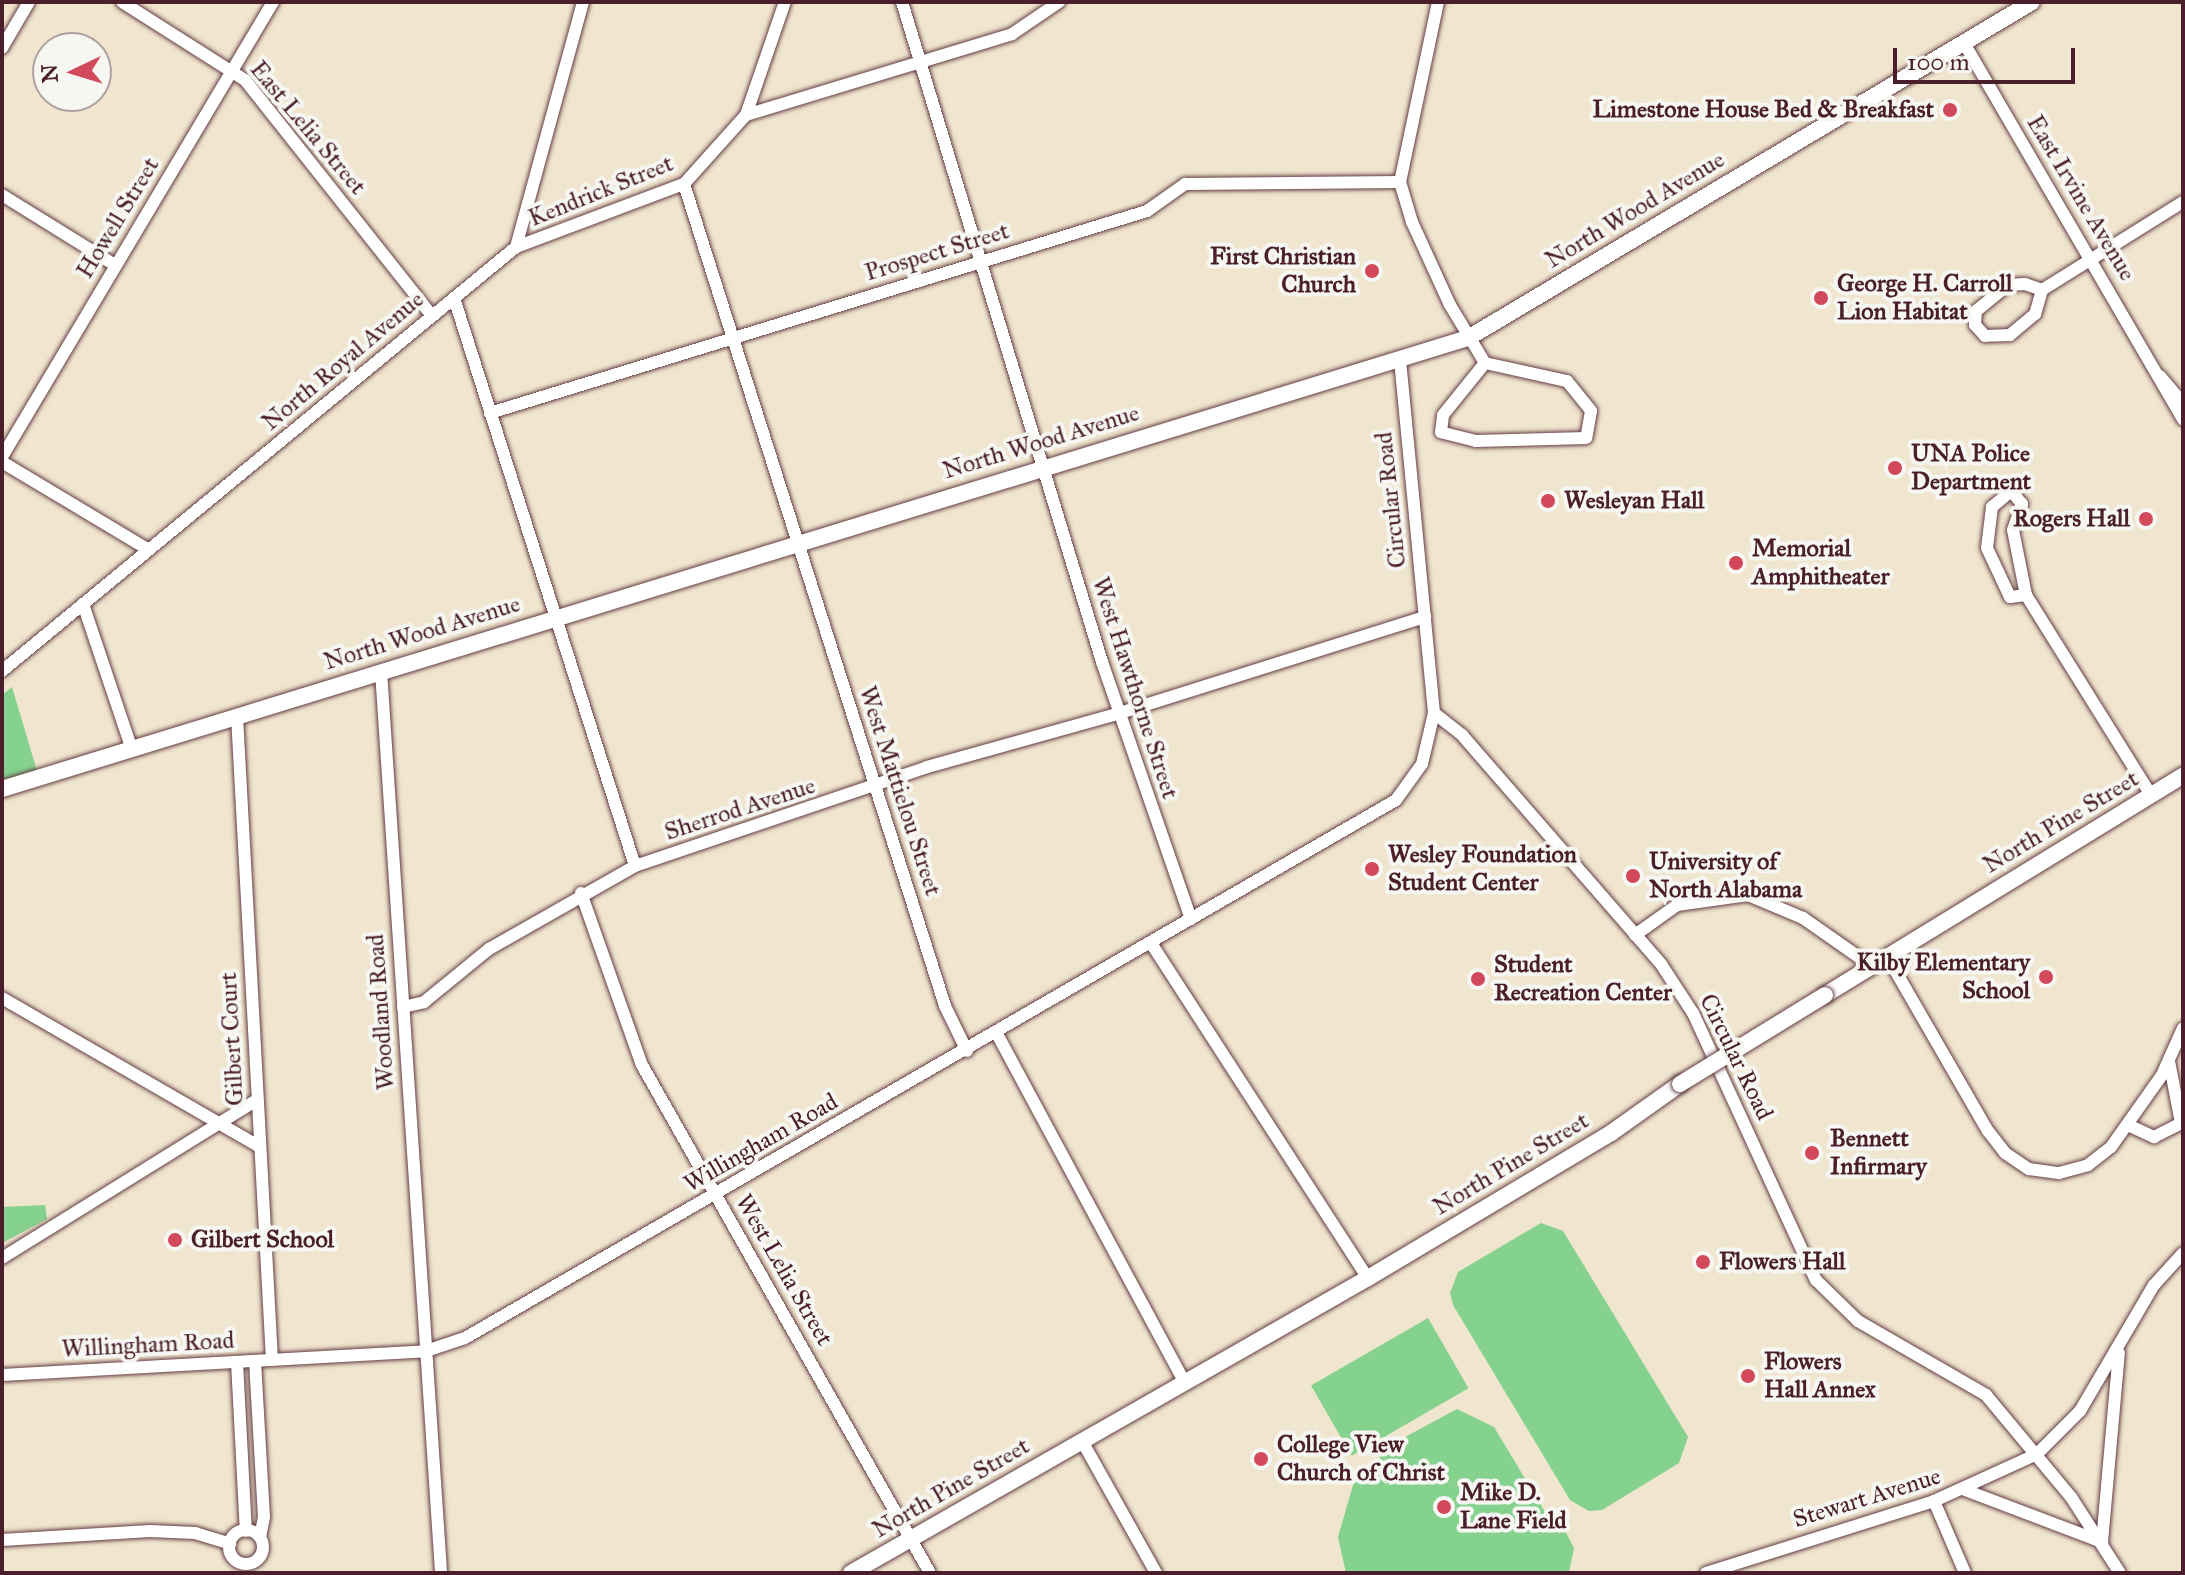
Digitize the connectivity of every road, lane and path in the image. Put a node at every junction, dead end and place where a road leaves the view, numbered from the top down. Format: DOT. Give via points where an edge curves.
graph roads {
  1 [pos="29,2"];
  2 [pos="122,2"];
  3 [pos="273,2"];
  4 [pos="583,2"];
  5 [pos="785,2"];
  6 [pos="902,2"];
  7 [pos="1059,2"];
  8 [pos="1438,2"];
  9 [pos="2032,2"];
  10 [pos="1964,43"];
  11 [pos="2,48"];
  12 [pos="921,61"];
  13 [pos="230,70"];
  14 [pos="746,115"];
  15 [pos="1400,182"];
  16 [pos="684,184"];
  17 [pos="2,195"];
  18 [pos="2183,202"];
  19 [pos="516,247"];
  20 [pos="2091,258"];
  21 [pos="983,261"];
  22 [pos="115,265"];
  23 [pos="2042,290"];
  24 [pos="454,298"];
  25 [pos="432,316"];
  26 [pos="732,338"];
  27 [pos="1468,338"];
  28 [pos="1400,363"];
  29 [pos="1485,363"];
  30 [pos="2160,376"];
  31 [pos="2183,403"];
  32 [pos="490,413"];
  33 [pos="2183,420"];
  34 [pos="2,460"];
  35 [pos="1044,468"];
  36 [pos="796,543"];
  37 [pos="149,550"];
  38 [pos="2026,595"];
  39 [pos="83,604"];
  40 [pos="559,615"];
  41 [pos="1425,617"];
  42 [pos="2,671"];
  43 [pos="381,671"];
  44 [pos="1120,713"];
  45 [pos="1434,713"];
  46 [pos="237,716"];
  47 [pos="131,747"];
  48 [pos="2183,776"];
  49 [pos="875,787"];
  50 [pos="2,789"];
  51 [pos="2151,795"];
  52 [pos="635,866"];
  53 [pos="581,893"];
  54 [pos="1191,919"];
  55 [pos="1635,935"];
  56 [pos="1151,943"];
  57 [pos="1888,958"];
  58 [pos="1873,967"];
  59 [pos="2,998"];
  60 [pos="403,1007"];
  61 [pos="2183,1028"];
  62 [pos="997,1034"];
  63 [pos="967,1051"];
  64 [pos="2169,1060"];
  65 [pos="257,1100"];
  66 [pos="215,1125"];
  67 [pos="2128,1125"];
  68 [pos="260,1147"];
  69 [pos="715,1196"];
  70 [pos="2183,1253"];
  71 [pos="2,1258"];
  72 [pos="1368,1278"];
  73 [pos="2120,1346"];
  74 [pos="426,1351"];
  75 [pos="272,1360"];
  76 [pos="255,1361"];
  77 [pos="237,1362"];
  78 [pos="2,1375"];
  79 [pos="1185,1383"];
  80 [pos="1082,1441"];
  81 [pos="260,1443"];
  82 [pos="241,1445"];
  83 [pos="2037,1454"];
  84 [pos="1965,1490"];
  85 [pos="1934,1501"];
  86 [pos="246,1531"];
  87 [pos="260,1537"];
  88 [pos="911,1538"];
  89 [pos="2,1540"];
  90 [pos="2102,1542"];
  91 [pos="230,1544"];
  92 [pos="252,1569"];
  93 [pos="441,1573"];
  94 [pos="851,1573"];
  95 [pos="930,1573"];
  96 [pos="1156,1573"];
  97 [pos="1706,1573"];
  98 [pos="1965,1573"];
  99 [pos="2120,1573"];
  1 -- 11 [label="street"];
  2 -- 13 [label="street, East Lelia Street"];
  3 -- 13 [label="street, Howell Street"];
  4 -- 19 [label="street"];
  5 -- 14 [label="street, Kendrick Street"];
  6 -- 12 [label="street, West Hawthorne Street"];
  7 -- 12 [label="street" via="1012,34"];
  8 -- 15 [label="street"];
  9 -- 10 [label="main road, North Wood Avenue"];
  10 -- 20 [label="street, East Irvine Avenue"];
  10 -- 27 [label="main road, North Wood Avenue"];
  12 -- 14 [label="street"];
  12 -- 21 [label="street, West Hawthorne Street"];
  13 -- 22 [label="street, Howell Street"];
  13 -- 25 [label="street, East Lelia Street" via="245,80"];
  14 -- 16 [label="street, Kendrick Street"];
  15 -- 21 [label="street, Prospect Street" via="1185,184 1147,211"];
  15 -- 27 [label="street" via="1412,222"];
  16 -- 19 [label="street, Kendrick Street"];
  16 -- 26 [label="street, West Mattielou Street"];
  17 -- 22 [label="street"];
  18 -- 20 [label="street"];
  19 -- 24 [label="street, North Royal Avenue"];
  20 -- 23 [label="street"];
  20 -- 30 [label="street, East Irvine Avenue"];
  21 -- 26 [label="street, Prospect Street"];
  21 -- 35 [label="street, West Hawthorne Street"];
  22 -- 34 [label="street, Howell Street"];
  23 -- 23 [label="street" via="2008,285 1986,298 1976,311 1975,325 1985,336 2010,335 2035,314"];
  24 -- 25 [label="street, North Royal Avenue"];
  24 -- 32 [label="street"];
  25 -- 37 [label="street, North Royal Avenue"];
  26 -- 32 [label="street, Prospect Street"];
  26 -- 36 [label="street, West Mattielou Street"];
  27 -- 28 [label="main road, North Wood Avenue"];
  27 -- 29 [label="street"];
  28 -- 35 [label="main road, North Wood Avenue"];
  28 -- 41 [label="street, Circular Road"];
  29 -- 29 [label="street" via="1443,415 1441,432 1476,441 1586,438 1591,411 1567,381"];
  30 -- 31 [label="street, East Irvine Avenue"];
  30 -- 33 [label="street, East Irvine Avenue" via="2164,395"];
  32 -- 40 [label="street"];
  34 -- 37 [label="street"];
  35 -- 36 [label="main road, North Wood Avenue"];
  35 -- 44 [label="street, West Hawthorne Street"];
  36 -- 40 [label="main road, North Wood Avenue"];
  36 -- 49 [label="street, West Mattielou Street"];
  37 -- 39 [label="street, North Royal Avenue"];
  38 -- 38 [label="street" via="2013,530 2022,504 2011,491 1992,507 1987,548 2010,597"];
  38 -- 51 [label="street"];
  39 -- 42 [label="street, North Royal Avenue"];
  39 -- 47 [label="street"];
  40 -- 43 [label="main road, North Wood Avenue"];
  40 -- 52 [label="street"];
  41 -- 44 [label="street, Sherrod Avenue"];
  41 -- 45 [label="street, Circular Road"];
  43 -- 46 [label="main road, North Wood Avenue"];
  43 -- 60 [label="street, Woodland Road"];
  44 -- 49 [label="street, Sherrod Avenue" via="1011,741"];
  44 -- 54 [label="street, West Hawthorne Street"];
  45 -- 54 [label="street, Willingham Road" via="1422,764 1396,800"];
  45 -- 55 [label="street, Circular Road" via="1462,735"];
  46 -- 47 [label="main road, North Wood Avenue"];
  46 -- 65 [label="street, Gilbert Court"];
  47 -- 50 [label="main road, North Wood Avenue"];
  48 -- 51 [label="main road, North Pine Street"];
  49 -- 52 [label="street, Sherrod Avenue"];
  49 -- 63 [label="street, West Mattielou Street" via="945,1006"];
  51 -- 57 [label="main road, North Pine Street"];
  52 -- 53 [label="street, Sherrod Avenue"];
  53 -- 60 [label="street, Sherrod Avenue" via="489,949 424,1002"];
  53 -- 69 [label="street, West Lelia Street" via="642,1065"];
  54 -- 56 [label="street, Willingham Road"];
  55 -- 58 [label="street" via="1677,905 1748,895 1803,918"];
  55 -- 83 [label="street, Circular Road" via="1693,1013 1816,1280 1858,1321 1986,1395"];
  56 -- 62 [label="street, Willingham Road"];
  56 -- 72 [label="street"];
  57 -- 58 [label="main road, North Pine Street"];
  57 -- 67 [label="street" via="2005,1153 2029,1169 2059,1173 2088,1165"];
  58 -- 72 [label="main road, North Pine Street, bridge"];
  59 -- 66 [label="street"];
  60 -- 74 [label="street, Woodland Road"];
  61 -- 64 [label="street"];
  62 -- 63 [label="street, Willingham Road"];
  62 -- 79 [label="street"];
  63 -- 69 [label="street, Willingham Road"];
  64 -- 67 [label="street"];
  64 -- 67 [label="street" via="2181,1123 2154,1137"];
  65 -- 66 [label="street"];
  65 -- 68 [label="street, Gilbert Court"];
  66 -- 68 [label="street"];
  66 -- 71 [label="street"];
  68 -- 75 [label="street, Gilbert Court"];
  69 -- 74 [label="street, Willingham Road" via="465,1338"];
  69 -- 88 [label="street, West Lelia Street"];
  70 -- 73 [label="street, Stewart Avenue" via="2154,1285"];
  72 -- 79 [label="main road, North Pine Street"];
  73 -- 83 [label="street, Stewart Avenue" via="2080,1411"];
  73 -- 90 [label="street"];
  74 -- 75 [label="street, Willingham Road"];
  74 -- 93 [label="street, Woodland Road"];
  75 -- 76 [label="street, Willingham Road"];
  76 -- 77 [label="street, Willingham Road"];
  76 -- 81 [label="street"];
  77 -- 78 [label="street, Willingham Road"];
  77 -- 82 [label="street"];
  79 -- 80 [label="main road, North Pine Street"];
  80 -- 88 [label="main road, North Pine Street"];
  80 -- 96 [label="street"];
  81 -- 82 [label="street"];
  81 -- 87 [label="street"];
  82 -- 86 [label="street"];
  83 -- 84 [label="street, Stewart Avenue"];
  83 -- 90 [label="street, Circular Road"];
  84 -- 85 [label="street, Stewart Avenue"];
  84 -- 90 [label="street"];
  85 -- 97 [label="street, Stewart Avenue"];
  85 -- 98 [label="street"];
  86 -- 87 [label="street"];
  86 -- 91 [label="street"];
  87 -- 92 [label="street" via="262,1553"];
  88 -- 94 [label="main road, North Pine Street"];
  88 -- 95 [label="street, West Lelia Street"];
  89 -- 91 [label="street" via="150,1531 195,1533"];
  90 -- 99 [label="street, Circular Road"];
  91 -- 92 [label="street" via="234,1559"];
}
